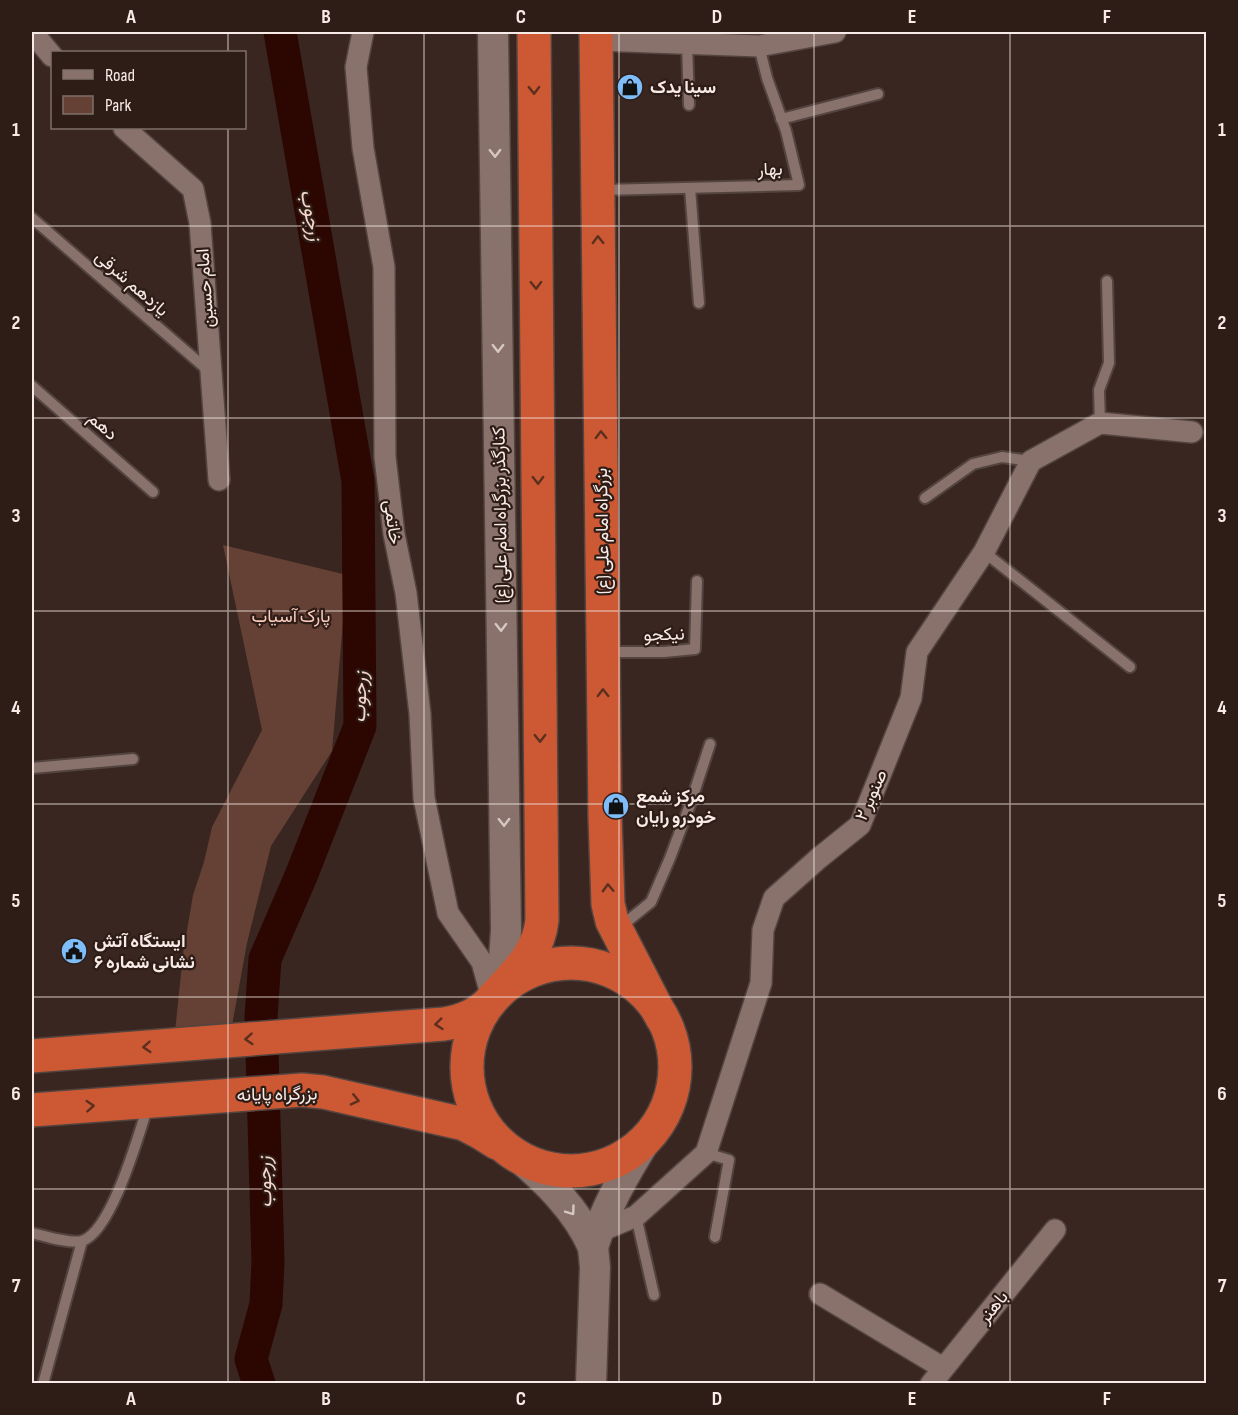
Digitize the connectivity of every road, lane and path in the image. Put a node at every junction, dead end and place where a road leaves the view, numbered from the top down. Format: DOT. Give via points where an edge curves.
graph roads {
  1 [pos="32,32"];
  2 [pos="363,32"];
  3 [pos="834,32"];
  4 [pos="488,34"];
  5 [pos="534,35"];
  6 [pos="596,36"];
  7 [pos="687,43"];
  8 [pos="759,46"];
  9 [pos="51,55"];
  10 [pos="878,94"];
  11 [pos="689,105"];
  12 [pos="781,119"];
  13 [pos="125,129"];
  14 [pos="690,188"];
  15 [pos="598,190"];
  16 [pos="32,218"];
  17 [pos="1107,281"];
  18 [pos="699,303"];
  19 [pos="211,372"];
  20 [pos="32,386"];
  21 [pos="1100,423"];
  22 [pos="1192,432"];
  23 [pos="1031,461"];
  24 [pos="219,480"];
  25 [pos="153,492"];
  26 [pos="925,498"];
  27 [pos="984,552"];
  28 [pos="697,581"];
  29 [pos="603,652"];
  30 [pos="1130,667"];
  31 [pos="710,744"];
  32 [pos="133,759"];
  33 [pos="32,768"];
  34 [pos="617,930"];
  35 [pos="492,999"];
  36 [pos="662,1018"];
  37 [pos="32,1056"];
  38 [pos="150,1101"];
  39 [pos="32,1110"];
  40 [pos="647,1138"];
  41 [pos="514,1153"];
  42 [pos="706,1153"];
  43 [pos="636,1216"];
  44 [pos="1055,1230"];
  45 [pos="32,1233"];
  46 [pos="715,1237"];
  47 [pos="82,1241"];
  48 [pos="595,1249"];
  49 [pos="820,1293"];
  50 [pos="654,1295"];
  51 [pos="937,1376"];
  52 [pos="43,1383"];
  53 [pos="591,1383"];
  1 -- 9 [label="street"];
  2 -- 35 [label="street, خاتمی" via="356,68 363,148 384,267 385,457 420,714 424,798 448,913 482,962"];
  3 -- 8 [label="street"];
  4 -- 5 [label="main road"];
  4 -- 35 [label="main road, کنارگذر بزرگراه امام علی (ع), one-way" via="506,932 504,959"];
  5 -- 35 [label="highway, one-way" via="542,920 530,957"];
  6 -- 7 [label="street"];
  6 -- 15 [label="highway, بزرگراه امام علی (ع)"];
  7 -- 8 [label="street"];
  7 -- 11 [label="lane"];
  8 -- 12 [label="lane, بهار"];
  10 -- 12 [label="lane"];
  12 -- 14 [label="lane, بهار" via="799,184"];
  13 -- 19 [label="street, امام حسین" via="193,189 200,223"];
  14 -- 15 [label="lane, بهار"];
  14 -- 18 [label="lane"];
  29 -- 15 [label="highway, بزرگراه امام علی (ع), one-way"];
  16 -- 19 [label="lane, یازدهم شرقی"];
  17 -- 21 [label="lane" via="1109,363 1099,390"];
  19 -- 24 [label="street, امام حسین"];
  20 -- 25 [label="lane, دهم"];
  21 -- 22 [label="street"];
  21 -- 23 [label="street"];
  23 -- 26 [label="lane" via="1002,457 973,464"];
  23 -- 27 [label="street, صنوبر ۲"];
  27 -- 30 [label="lane"];
  27 -- 42 [label="street, صنوبر ۲" via="917,652 910,698 860,825 774,898 763,930 761,983"];
  28 -- 29 [label="lane, نیکجو" via="695,649"];
  34 -- 29 [label="highway, بزرگراه امام علی (ع), one-way" via="608,899"];
  31 -- 34 [label="lane" via="651,902"];
  32 -- 33 [label="lane"];
  34 -- 36 [label="highway, بزرگراه امام علی (ع)"];
  35 -- 36 [label="highway" via="530,972 553,965 578,964 625,979 648,998"];
  35 -- 37 [label="highway, one-way" via="470,1017 444,1024"];
  35 -- 41 [label="highway" via="472,1035 468,1078 482,1120 496,1139"];
  36 -- 40 [label="highway" via="672,1046 674,1081 666,1109"];
  39 -- 38 [label="highway, بزرگراه پایانه, one-way"];
  38 -- 41 [label="highway, بزرگراه پایانه, one-way" via="298,1090 323,1092 464,1124"];
  38 -- 47 [label="lane" via="107,1216"];
  40 -- 41 [label="highway" via="619,1159 586,1170 547,1168"];
  40 -- 48 [label="main road" via="603,1218"];
  41 -- 48 [label="main road, one-way" via="563,1200"];
  42 -- 43 [label="street"];
  42 -- 46 [label="lane" via="729,1160"];
  43 -- 48 [label="street"];
  43 -- 50 [label="lane"];
  44 -- 51 [label="street, باهنر"];
  45 -- 47 [label="lane"];
  47 -- 52 [label="lane"];
  48 -- 53 [label="main road"];
  49 -- 51 [label="street"];
}
